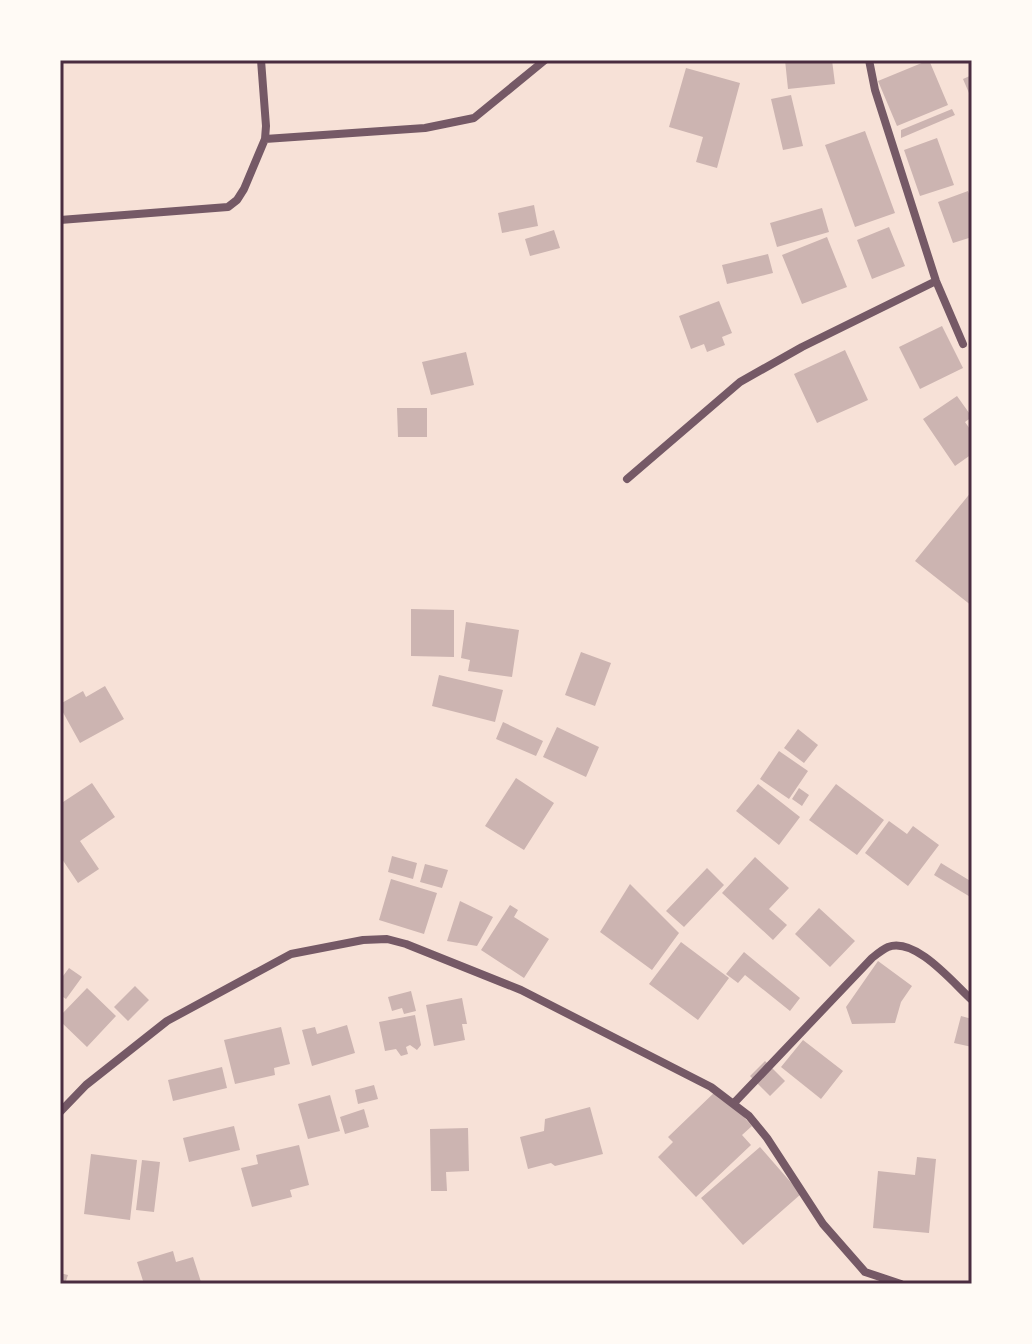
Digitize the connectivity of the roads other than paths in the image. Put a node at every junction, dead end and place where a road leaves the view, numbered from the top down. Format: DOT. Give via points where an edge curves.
graph roads {
  1 [pos="261,60"];
  2 [pos="545,60"];
  3 [pos="869,60"];
  4 [pos="265,139"];
  5 [pos="60,220"];
  6 [pos="936,281"];
  7 [pos="963,344"];
  8 [pos="627,479"];
  9 [pos="972,1000"];
  10 [pos="734,1103"];
  11 [pos="60,1112"];
  12 [pos="901,1284"];
  1 -- 4 [label="street"];
  2 -- 4 [label="street" via="474,118 425,128"];
  3 -- 6 [label="street"];
  4 -- 5 [label="street" via="244,189 228,207"];
  6 -- 7 [label="street"];
  6 -- 8 [label="street" via="740,382"];
  9 -- 10 [label="street" via="907,946 889,947 872,958"];
  10 -- 11 [label="street" via="521,990 387,939 291,954 167,1021"];
  10 -- 12 [label="street" via="767,1138 823,1224 865,1272"];
}
